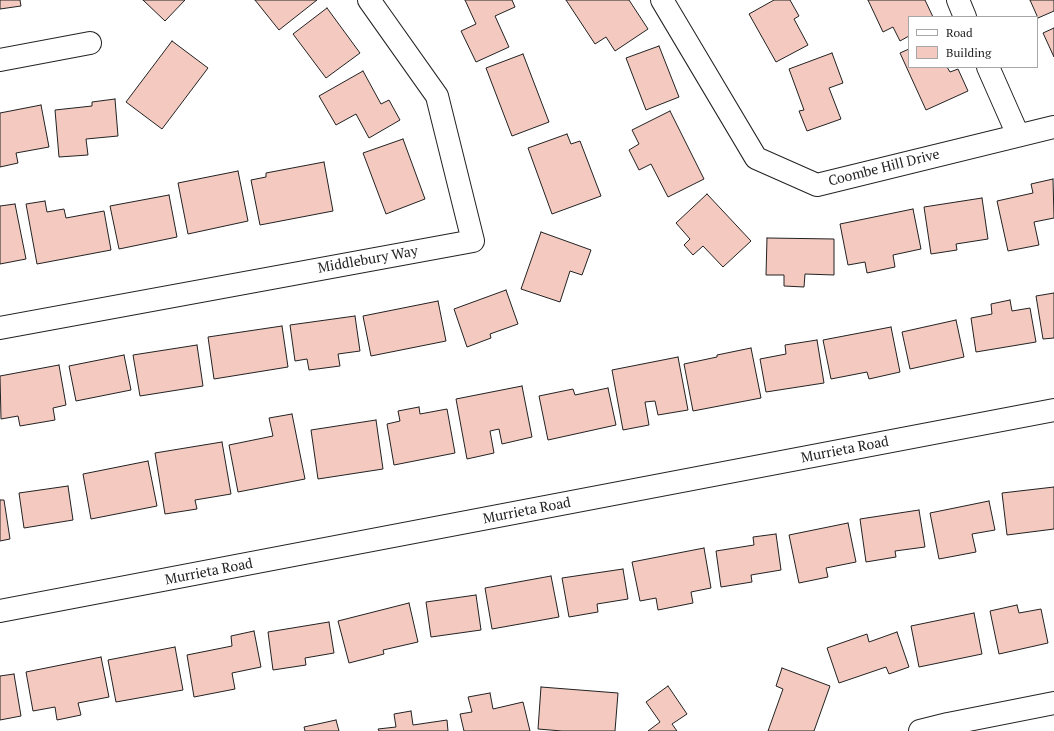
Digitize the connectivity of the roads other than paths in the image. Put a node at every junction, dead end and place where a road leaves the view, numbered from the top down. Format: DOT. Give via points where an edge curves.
graph roads {
  1 [pos="369,0"];
  2 [pos="662,0"];
  3 [pos="958,0"];
  4 [pos="965,16"];
  5 [pos="90,43"];
  6 [pos="0,60"];
  7 [pos="988,68"];
  8 [pos="1054,127"];
  9 [pos="1018,135"];
  10 [pos="0,328"];
  11 [pos="1054,410"];
  12 [pos="0,612"];
  13 [pos="1054,703"];
  14 [pos="920,731"];
  1 -- 10 [label="street, Middlebury Way" via="436,96 473,241"];
  2 -- 9 [label="street, Coombe Hill Drive" via="756,158 817,185"];
  3 -- 4 [label="street"];
  5 -- 6 [label="street"];
  7 -- 9 [label="street"];
  8 -- 9 [label="street, Coombe Hill Drive"];
  11 -- 12 [label="street, Murrieta Road"];
  13 -- 14 [label="street"];
}
